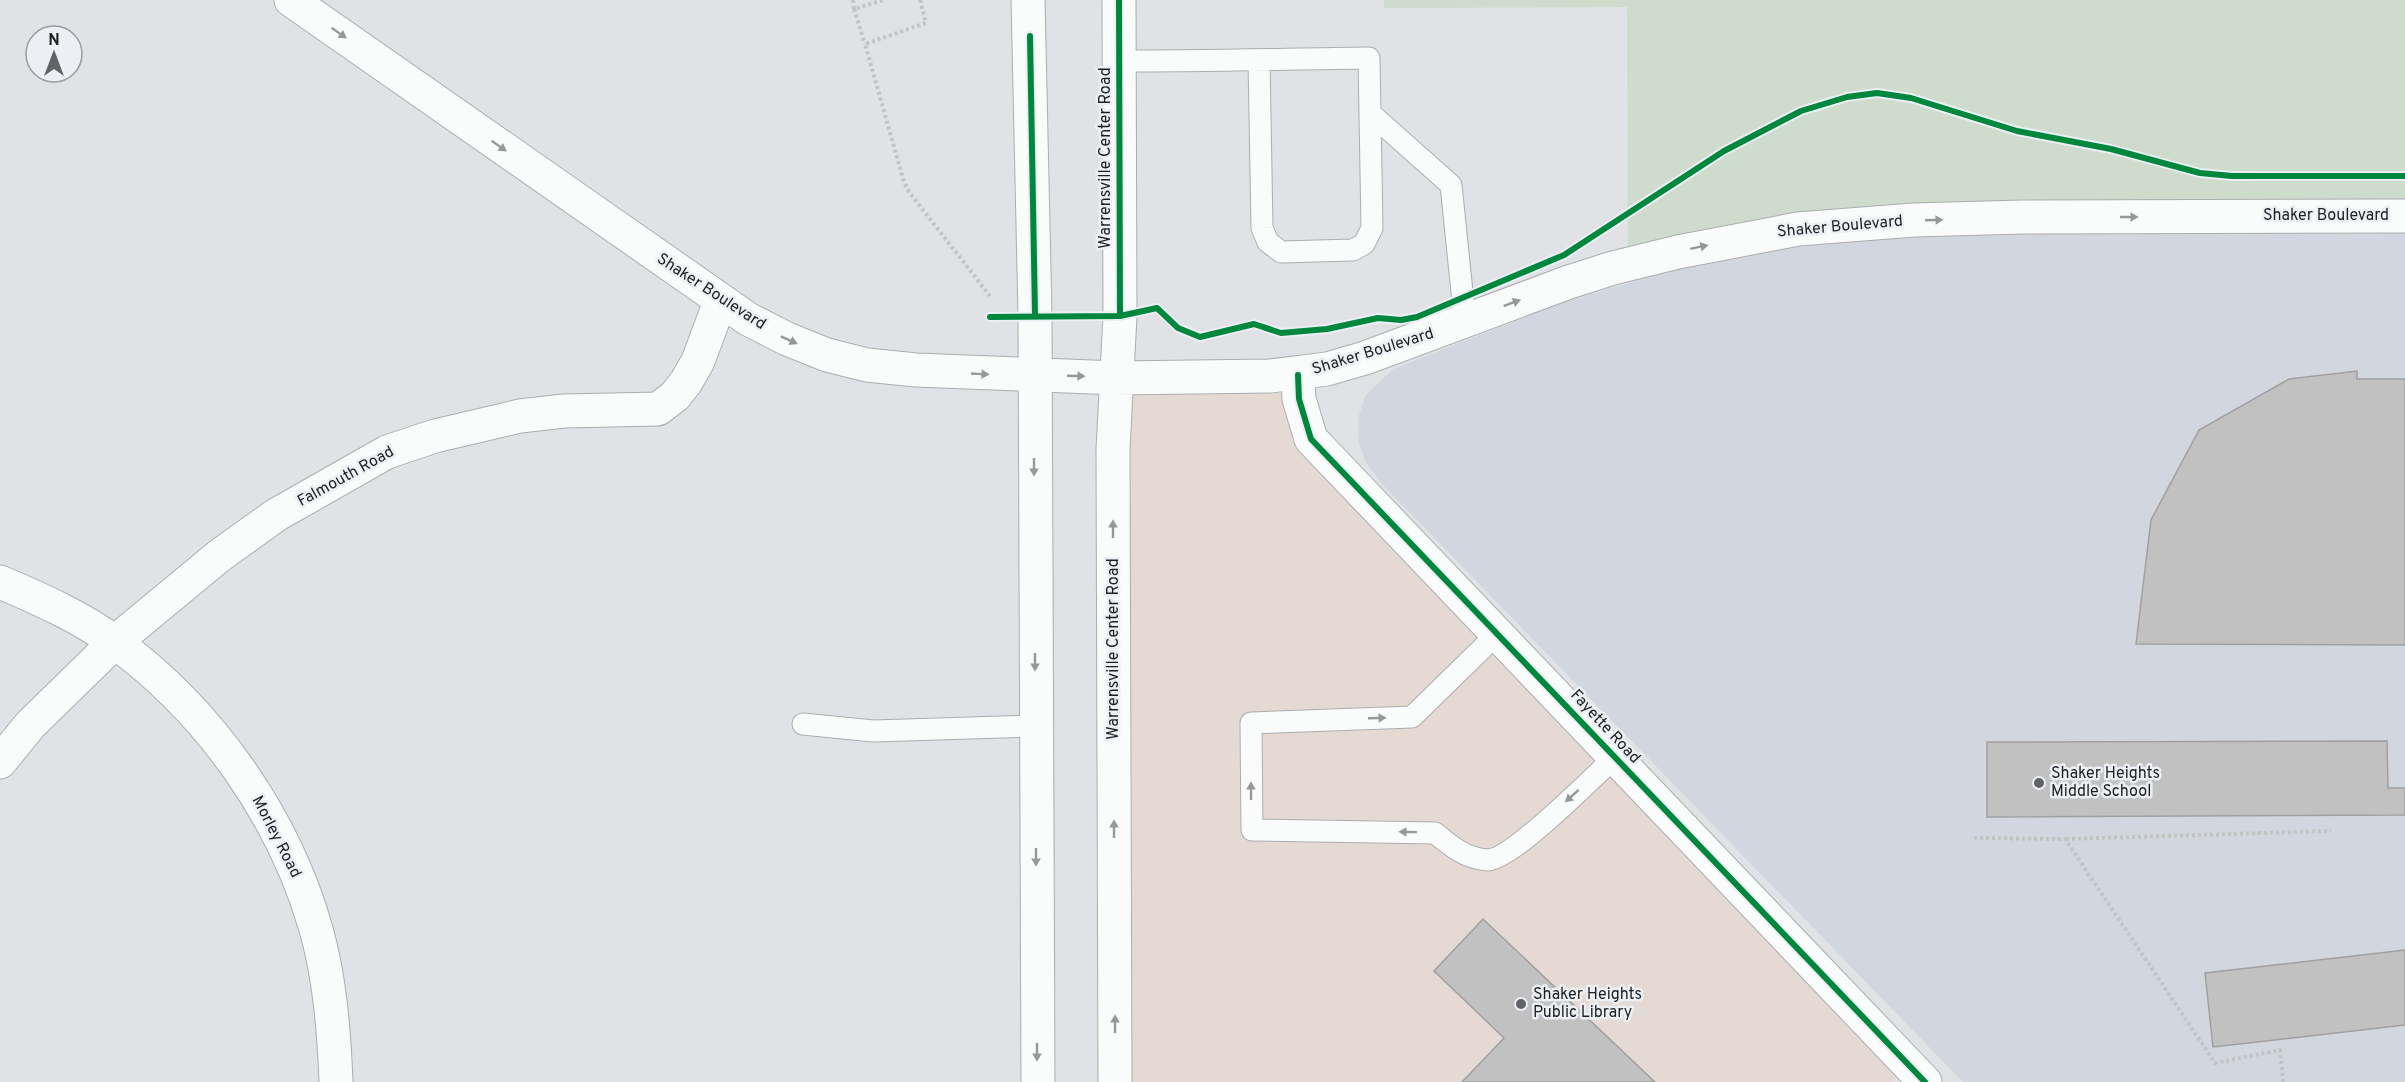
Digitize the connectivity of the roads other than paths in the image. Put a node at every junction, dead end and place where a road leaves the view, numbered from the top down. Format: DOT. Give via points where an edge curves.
graph roads {
  1 [pos="291,0"];
  2 [pos="1028,0"];
  3 [pos="1119,0"];
  4 [pos="1258,60"];
  5 [pos="1119,62"];
  6 [pos="1370,113"];
  7 [pos="2405,216"];
  8 [pos="720,302"];
  9 [pos="1465,321"];
  10 [pos="1035,375"];
  11 [pos="1298,375"];
  12 [pos="1116,378"];
  13 [pos="0,582"];
  14 [pos="1498,633"];
  15 [pos="115,642"];
  16 [pos="803,724"];
  17 [pos="1036,726"];
  18 [pos="1615,757"];
  19 [pos="0,762"];
  20 [pos="1909,1076"];
  21 [pos="336,1082"];
  22 [pos="1038,1082"];
  23 [pos="1115,1082"];
  1 -- 8 [label="main road, Shaker Boulevard, one-way"];
  2 -- 10 [label="main road"];
  3 -- 5 [label="main road, Warrensville Center Road"];
  4 -- 5 [label="lane"];
  4 -- 6 [label="lane" via="1369,58"];
  4 -- 6 [label="lane" via="1262,228 1268,242 1281,252 1353,250 1364,244 1372,228"];
  5 -- 12 [label="main road, Warrensville Center Road" via="1120,316"];
  6 -- 9 [label="lane" via="1451,185"];
  9 -- 7 [label="main road, Shaker Boulevard, one-way" via="1613,268 1798,229 2012,217"];
  8 -- 10 [label="main road, Shaker Boulevard, one-way" via="787,339 826,355 916,370"];
  8 -- 15 [label="main road, Falmouth Road" via="686,382 658,409 519,416 387,452 276,515"];
  9 -- 11 [label="main road, Shaker Boulevard" via="1365,358"];
  10 -- 12 [label="main road, Shaker Boulevard, one-way"];
  10 -- 17 [label="main road, one-way"];
  11 -- 12 [label="main road, Shaker Boulevard"];
  11 -- 14 [label="main road, Fayette Road" via="1299,399 1311,439"];
  23 -- 12 [label="main road, Warrensville Center Road, one-way"];
  13 -- 15 [label="main road, Morley Road" via="52,604"];
  14 -- 18 [label="main road, Fayette Road"];
  18 -- 14 [label="lane, one-way" via="1511,852 1489,860 1460,854 1435,832 1252,830 1251,723 1412,717"];
  15 -- 19 [label="main road, Falmouth Road" via="30,725"];
  15 -- 21 [label="main road, Morley Road" via="175,693 229,756 279,836 316,929 334,1032"];
  16 -- 17 [label="lane" via="873,731"];
  17 -- 22 [label="main road, one-way"];
  18 -- 20 [label="main road, Fayette Road"];
}
